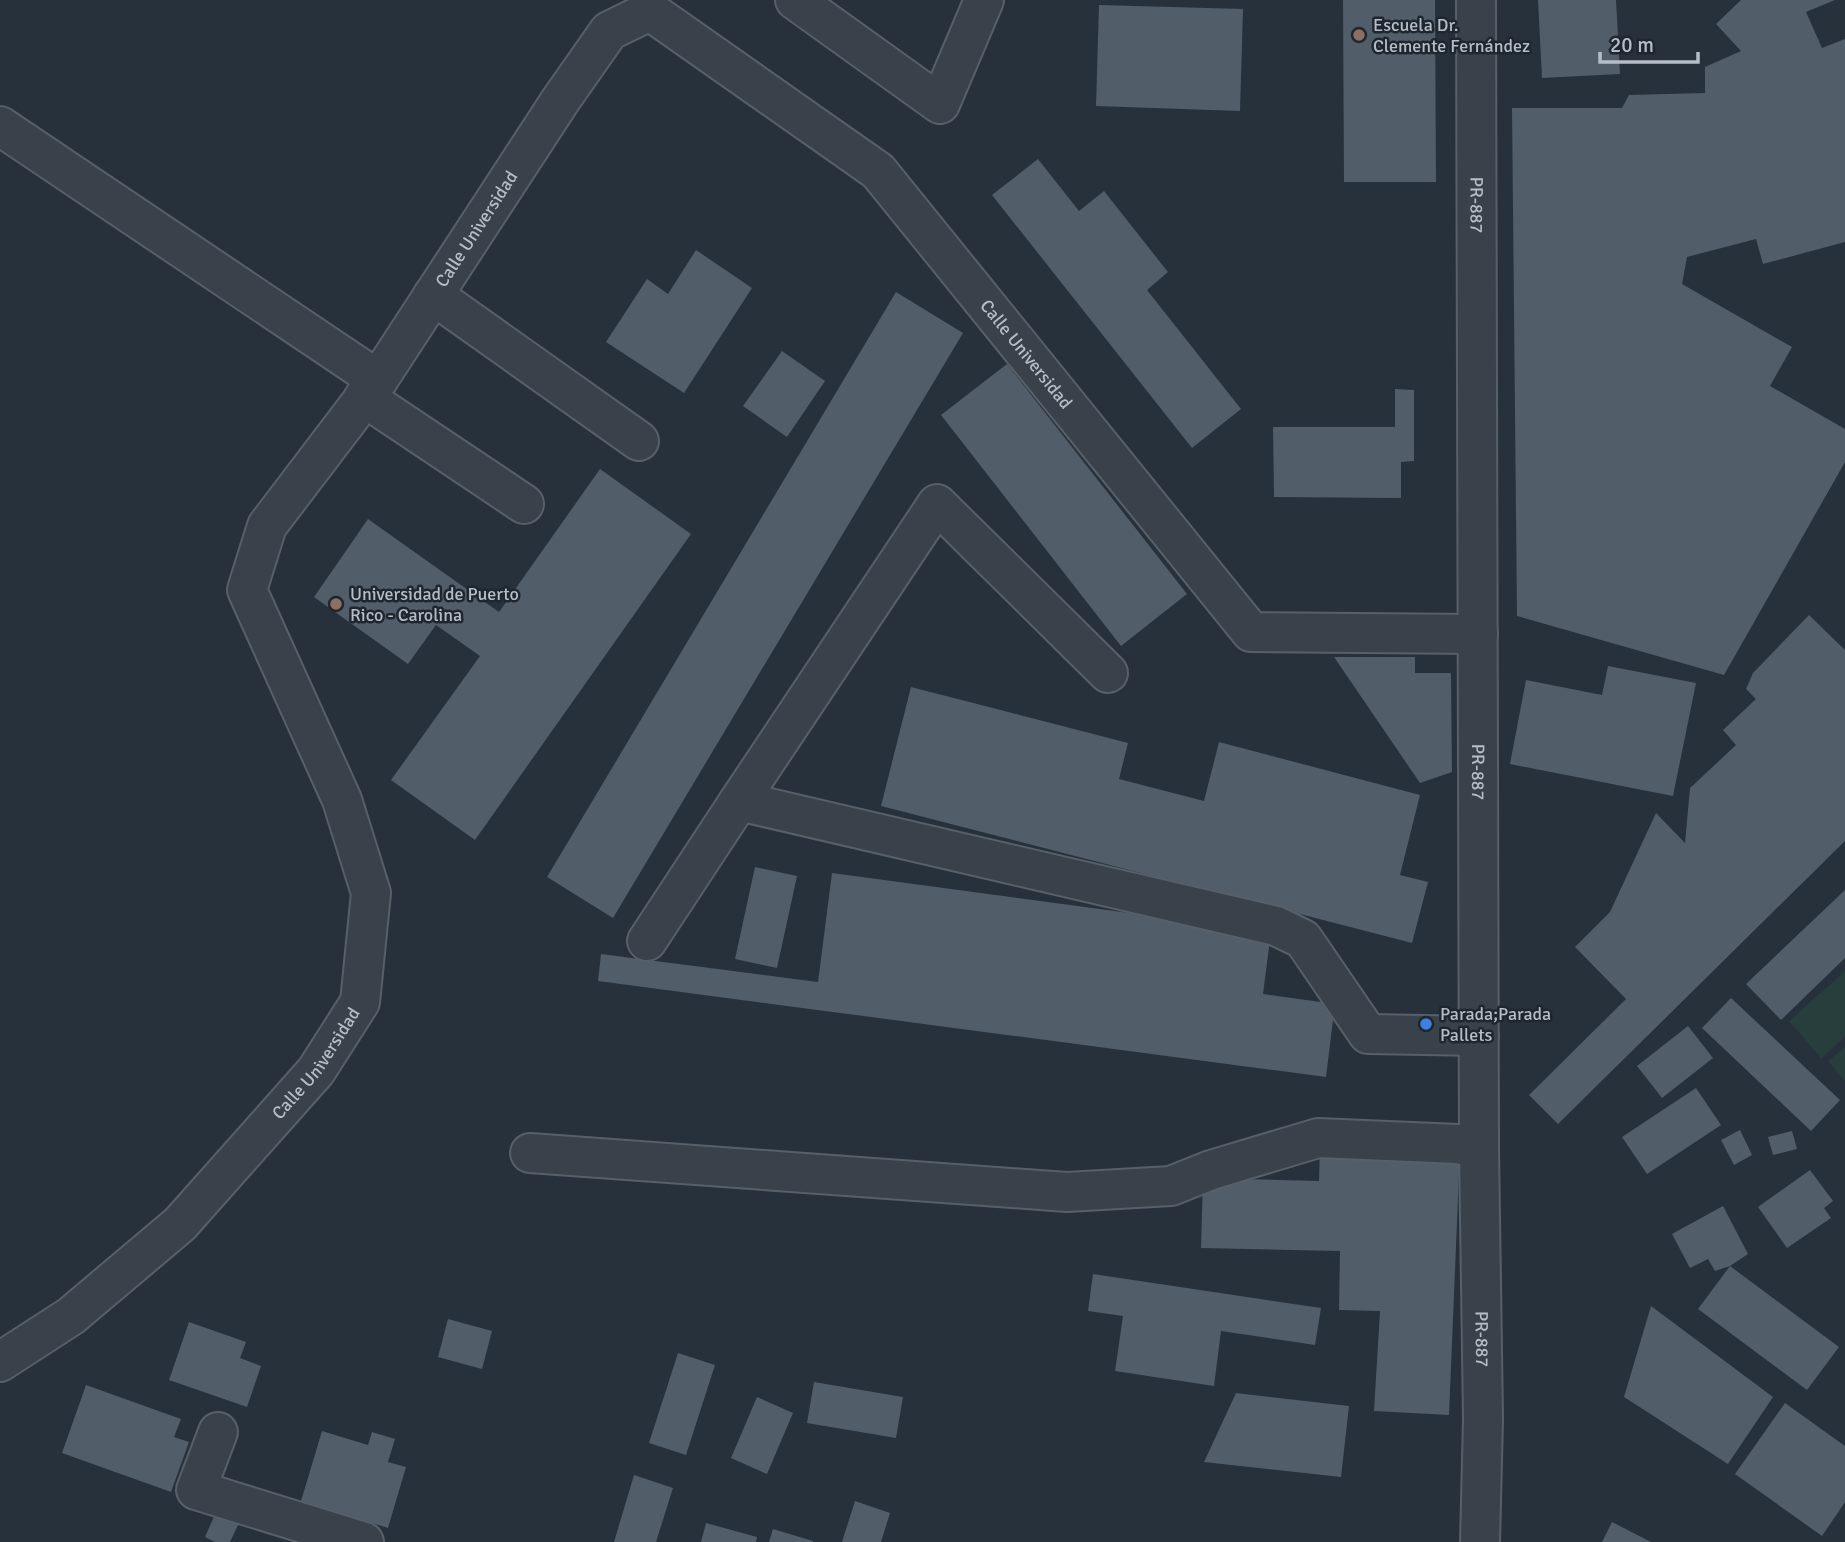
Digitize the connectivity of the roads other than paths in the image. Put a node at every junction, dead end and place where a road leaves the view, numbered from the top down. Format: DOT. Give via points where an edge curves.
graph roads {
  1 [pos="795,0"];
  2 [pos="984,0"];
  3 [pos="1476,0"];
  4 [pos="0,126"];
  5 [pos="433,295"];
  6 [pos="371,388"];
  7 [pos="639,441"];
  8 [pos="524,503"];
  9 [pos="1478,634"];
  10 [pos="1108,673"];
  11 [pos="739,801"];
  12 [pos="647,941"];
  13 [pos="1479,1036"];
  14 [pos="1479,1149"];
  15 [pos="530,1153"];
  16 [pos="0,1362"];
  17 [pos="218,1432"];
  18 [pos="364,1542"];
  19 [pos="1480,1542"];
  1 -- 2 [label="street" via="940,104"];
  3 -- 9 [label="street, PR-887"];
  4 -- 6 [label="street"];
  5 -- 6 [label="street, Calle Universidad"];
  5 -- 7 [label="street"];
  5 -- 9 [label="street, Calle Universidad" via="609,30 650,12 878,171 1251,632"];
  6 -- 8 [label="street"];
  6 -- 16 [label="street, Calle Universidad" via="267,526 247,590 342,800 371,893 360,1002 316,1071 180,1224 71,1316"];
  9 -- 13 [label="street, PR-887"];
  10 -- 11 [label="street" via="937,504"];
  11 -- 12 [label="street"];
  11 -- 13 [label="street" via="1276,926 1303,939 1368,1034"];
  13 -- 14 [label="street, PR-887"];
  14 -- 15 [label="street" via="1458,1144 1318,1138 1171,1186 1067,1192"];
  14 -- 19 [label="street, PR-887"];
  17 -- 18 [label="street" via="196,1490"];
}
